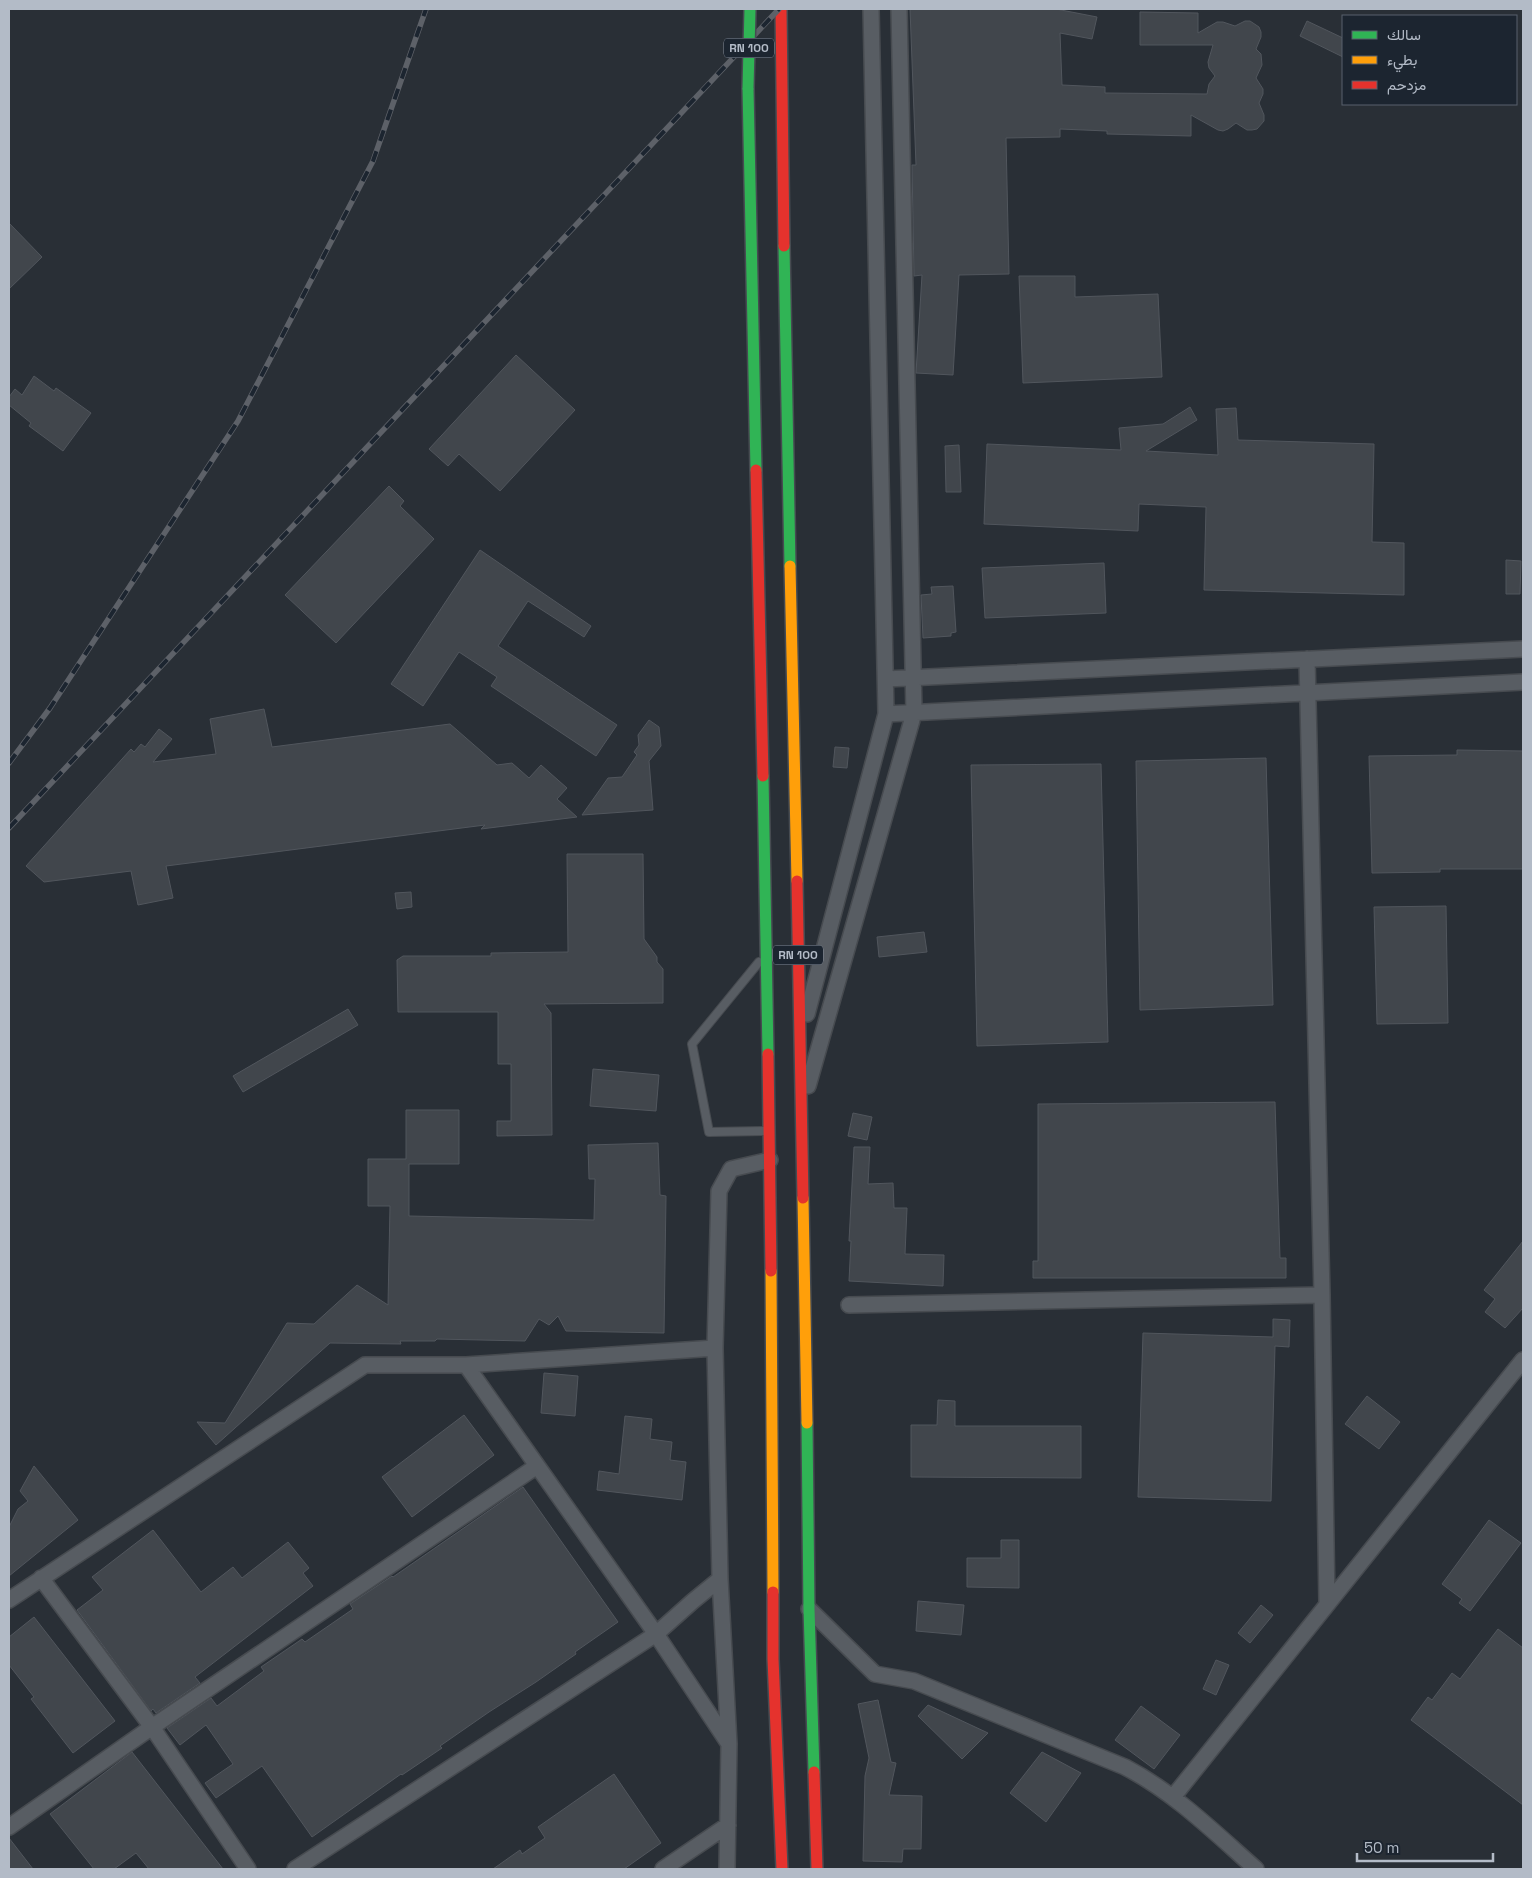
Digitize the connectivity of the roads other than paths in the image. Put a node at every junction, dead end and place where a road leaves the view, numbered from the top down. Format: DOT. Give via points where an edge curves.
graph roads {
  1 [pos="750,9"];
  2 [pos="781,9"];
  3 [pos="870,9"];
  4 [pos="899,9"];
  5 [pos="1523,648"];
  6 [pos="1307,659"];
  7 [pos="914,678"];
  8 [pos="886,679"];
  9 [pos="1523,682"];
  10 [pos="1309,693"];
  11 [pos="914,713"];
  12 [pos="886,714"];
  13 [pos="766,953"];
  14 [pos="800,1043"];
  15 [pos="801,1112"];
  16 [pos="770,1131"];
  17 [pos="770,1160"];
  18 [pos="1322,1295"];
  19 [pos="849,1305"];
  20 [pos="715,1348"];
  21 [pos="1523,1362"];
  22 [pos="466,1365"];
  23 [pos="538,1466"];
  24 [pos="41,1578"];
  25 [pos="720,1579"];
  26 [pos="9,1600"];
  27 [pos="1327,1604"];
  28 [pos="809,1609"];
  29 [pos="656,1634"];
  30 [pos="152,1727"];
  31 [pos="729,1744"];
  32 [pos="1174,1797"];
  33 [pos="728,1824"];
  34 [pos="9,1826"];
  35 [pos="248,1869"];
  36 [pos="295,1869"];
  37 [pos="663,1869"];
  38 [pos="727,1869"];
  39 [pos="782,1869"];
  40 [pos="817,1869"];
  41 [pos="1256,1869"];
  1 -- 13 [label="highway, RN 100, bridge" via="748,88"];
  2 -- 14 [label="highway, RN 100"];
  3 -- 8 [label="street"];
  4 -- 7 [label="street"];
  5 -- 6 [label="street"];
  6 -- 7 [label="street"];
  6 -- 10 [label="street"];
  7 -- 8 [label="street"];
  7 -- 11 [label="street"];
  8 -- 12 [label="street"];
  9 -- 10 [label="street"];
  10 -- 11 [label="street"];
  10 -- 18 [label="street"];
  11 -- 12 [label="street"];
  11 -- 15 [label="street"];
  12 -- 14 [label="street"];
  13 -- 16 [label="highway, RN 100"];
  13 -- 16 [label="lane" via="692,1044 708,1132"];
  14 -- 15 [label="highway, RN 100"];
  15 -- 28 [label="highway, RN 100"];
  16 -- 17 [label="highway, RN 100"];
  17 -- 20 [label="street" via="731,1169 719,1191"];
  17 -- 39 [label="highway, RN 100" via="773,1635"];
  18 -- 19 [label="street"];
  18 -- 27 [label="street"];
  20 -- 22 [label="street"];
  20 -- 25 [label="street"];
  21 -- 27 [label="street"];
  22 -- 23 [label="street"];
  22 -- 24 [label="street" via="365,1365"];
  23 -- 29 [label="street"];
  23 -- 30 [label="street"];
  24 -- 26 [label="street"];
  24 -- 30 [label="street"];
  25 -- 29 [label="street"];
  25 -- 31 [label="street"];
  27 -- 32 [label="street"];
  28 -- 32 [label="street" via="875,1674 914,1681 1125,1767"];
  28 -- 40 [label="highway, RN 100"];
  29 -- 31 [label="street"];
  29 -- 36 [label="street"];
  30 -- 34 [label="street"];
  30 -- 35 [label="street"];
  31 -- 33 [label="street"];
  32 -- 41 [label="street"];
  33 -- 37 [label="street"];
  33 -- 38 [label="street"];
}
